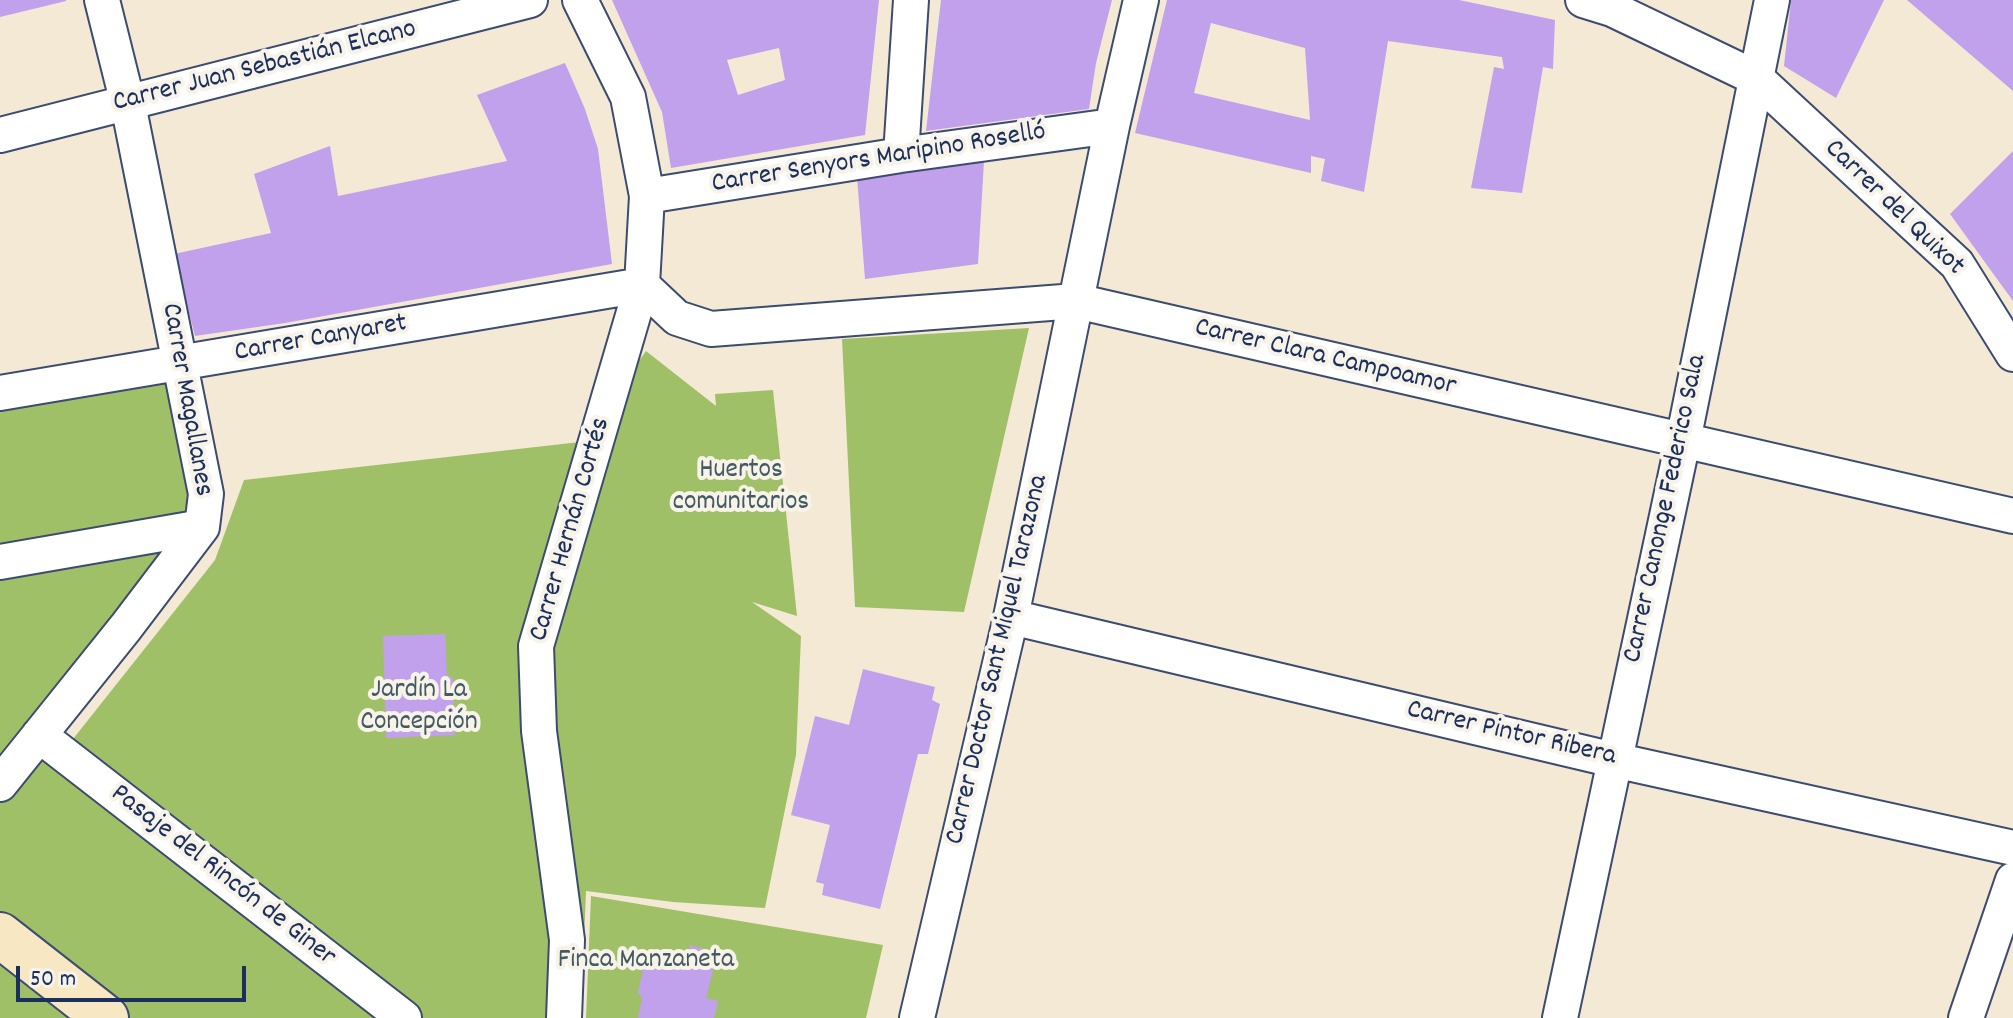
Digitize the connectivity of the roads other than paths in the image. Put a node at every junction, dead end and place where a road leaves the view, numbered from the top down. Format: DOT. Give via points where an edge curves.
graph roads {
  1 [pos="102,0"];
  2 [pos="530,0"];
  3 [pos="580,0"];
  4 [pos="911,0"];
  5 [pos="1141,0"];
  6 [pos="1583,0"];
  7 [pos="1772,0"];
  8 [pos="1756,78"];
  9 [pos="128,104"];
  10 [pos="1112,126"];
  11 [pos="0,135"];
  12 [pos="901,155"];
  13 [pos="647,196"];
  14 [pos="642,285"];
  15 [pos="1076,301"];
  16 [pos="2013,354"];
  17 [pos="180,364"];
  18 [pos="0,393"];
  19 [pos="1683,441"];
  20 [pos="2013,516"];
  21 [pos="202,527"];
  22 [pos="0,562"];
  23 [pos="1011,617"];
  24 [pos="39,735"];
  25 [pos="1614,760"];
  26 [pos="0,784"];
  27 [pos="2013,848"];
  28 [pos="2013,880"];
  29 [pos="0,935"];
  30 [pos="106,1018"];
  31 [pos="404,1018"];
  32 [pos="564,1018"];
  33 [pos="917,1018"];
  34 [pos="1560,1018"];
  35 [pos="1966,1018"];
  1 -- 9 [label="street, Carrer Magallanes"];
  2 -- 9 [label="street, Carrer Juan Sebastián Elcano"];
  3 -- 13 [label="street, Carrer Hernán Cortés" via="628,97"];
  4 -- 12 [label="street"];
  5 -- 10 [label="street, Carrer Doctor Sant Miquel Tarazona"];
  6 -- 8 [label="street, Carrer del Quixot"];
  7 -- 8 [label="street, Carrer Canonge Federico Sala"];
  8 -- 16 [label="street, Carrer del Quixot" via="1957,264"];
  8 -- 19 [label="street, Carrer Canonge Federico Sala"];
  9 -- 11 [label="street, Carrer Juan Sebastián Elcano"];
  9 -- 17 [label="street, Carrer Magallanes"];
  10 -- 12 [label="street, Carrer Senyors Maripino Roselló"];
  10 -- 15 [label="street, Carrer Doctor Sant Miquel Tarazona"];
  12 -- 13 [label="street, Carrer Senyors Maripino Roselló"];
  13 -- 14 [label="street, Carrer Hernán Cortés"];
  14 -- 15 [label="street, Carrer Clara Campoamor" via="677,318 711,329"];
  14 -- 17 [label="street, Carrer Canyaret"];
  14 -- 32 [label="street, Carrer Hernán Cortés" via="536,646 539,731 567,940"];
  15 -- 19 [label="street, Carrer Clara Campoamor"];
  15 -- 23 [label="street, Carrer Doctor Sant Miquel Tarazona"];
  17 -- 18 [label="street, Carrer Canyaret"];
  17 -- 21 [label="street, Carrer Magallanes" via="206,494"];
  19 -- 20 [label="street, Carrer Clara Campoamor"];
  19 -- 25 [label="street, Carrer Canonge Federico Sala"];
  21 -- 22 [label="street"];
  21 -- 24 [label="street, Carrer Magallanes"];
  23 -- 25 [label="street, Carrer Pintor Ribera"];
  23 -- 33 [label="street, Carrer Doctor Sant Miquel Tarazona"];
  24 -- 26 [label="street, Carrer Magallanes"];
  24 -- 31 [label="street, Pasaje del Rincón de Giner"];
  25 -- 27 [label="street, Carrer Pintor Ribera"];
  25 -- 34 [label="street, Carrer Canonge Federico Sala"];
  28 -- 35 [label="street"];
  29 -- 30 [label="street"];
}
